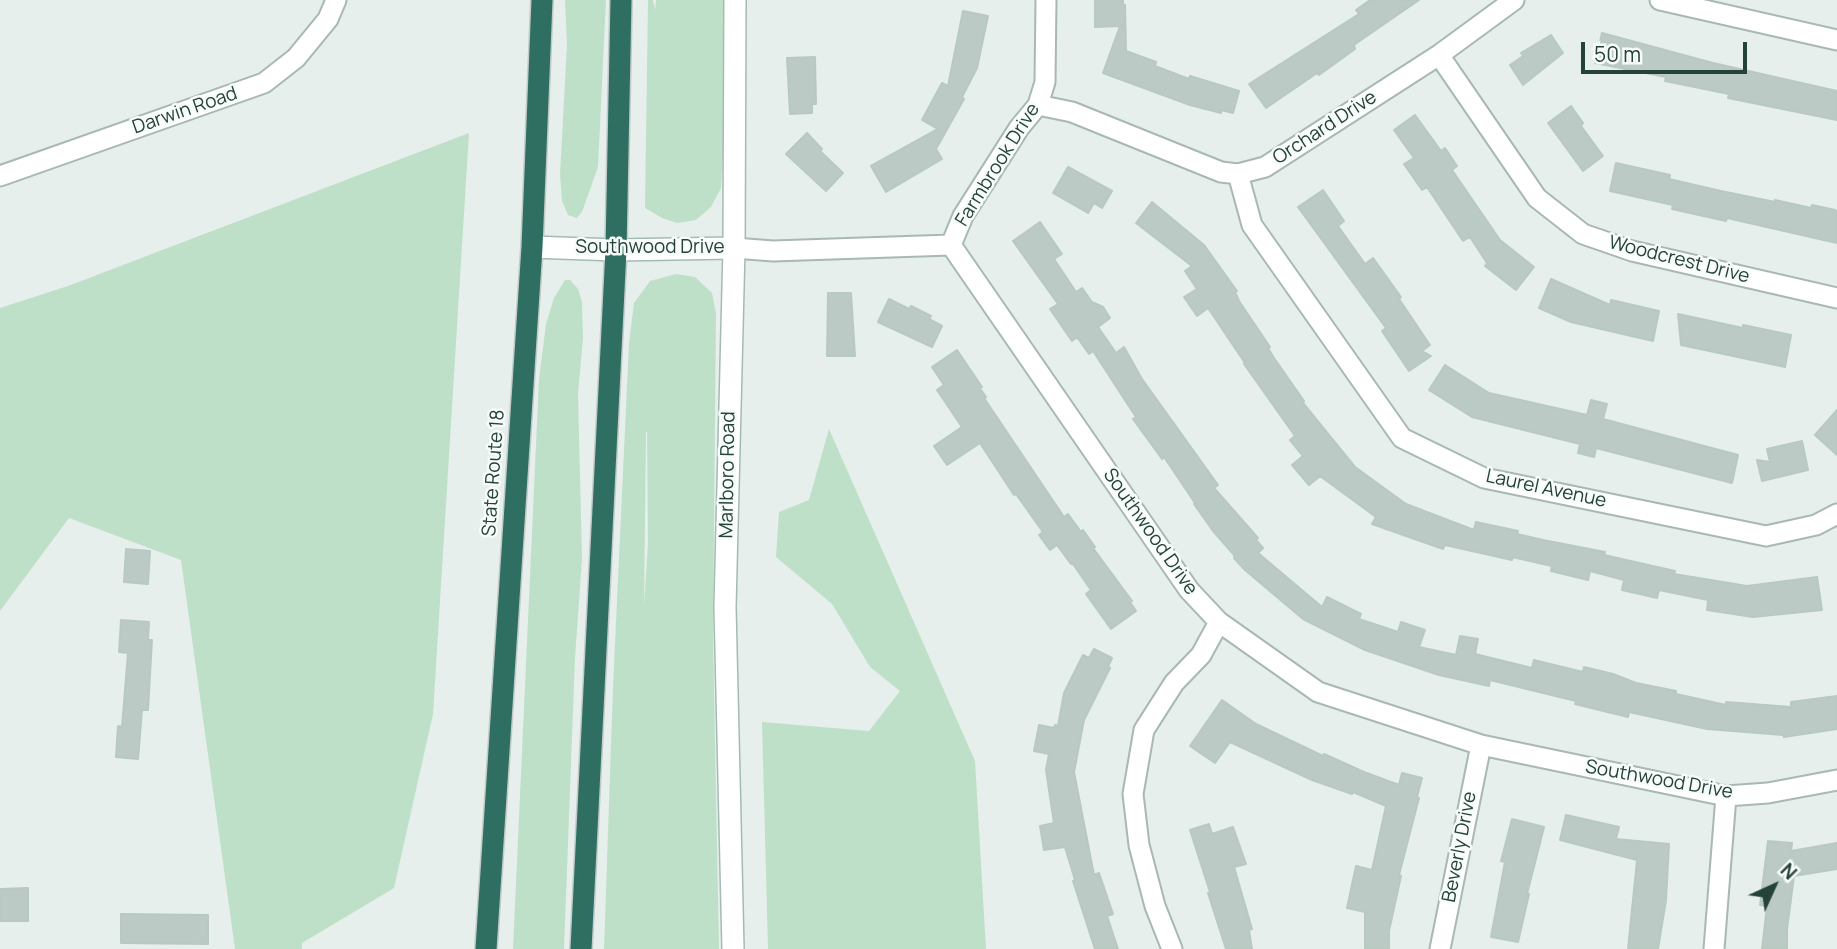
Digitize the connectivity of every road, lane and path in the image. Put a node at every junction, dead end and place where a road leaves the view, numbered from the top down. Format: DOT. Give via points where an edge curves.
graph roads {
  1 [pos="336,0"];
  2 [pos="542,0"];
  3 [pos="621,0"];
  4 [pos="735,0"];
  5 [pos="1046,0"];
  6 [pos="1514,0"];
  7 [pos="1660,0"];
  8 [pos="1837,40"];
  9 [pos="1439,55"];
  10 [pos="1038,105"];
  11 [pos="1238,174"];
  12 [pos="0,176"];
  13 [pos="951,245"];
  14 [pos="532,247"];
  15 [pos="734,248"];
  16 [pos="616,250"];
  17 [pos="1837,298"];
  18 [pos="1837,514"];
  19 [pos="1219,622"];
  20 [pos="1481,745"];
  21 [pos="1837,780"];
  22 [pos="1726,796"];
  23 [pos="484,948"];
  24 [pos="581,949"];
  25 [pos="733,949"];
  26 [pos="1172,949"];
  27 [pos="1440,949"];
  28 [pos="1714,949"];
  1 -- 12 [label="street, Darwin Road" via="328,19 296,58 264,83"];
  2 -- 14 [label="highway, State Route 18"];
  3 -- 16 [label="highway"];
  4 -- 15 [label="street, Marlboro Road"];
  5 -- 10 [label="street, Farmbrook Drive" via="1045,82"];
  6 -- 9 [label="street, Orchard Drive"];
  7 -- 8 [label="street"];
  9 -- 11 [label="street, Orchard Drive" via="1265,167"];
  9 -- 17 [label="street, Woodcrest Drive" via="1537,198 1583,234 1632,251"];
  10 -- 11 [label="street" via="1072,112 1221,172"];
  10 -- 13 [label="street, Farmbrook Drive" via="963,216"];
  11 -- 18 [label="street, Laurel Avenue" via="1252,225 1402,438 1484,478 1766,536 1816,525"];
  13 -- 15 [label="street, Southwood Drive" via="772,251"];
  13 -- 19 [label="street, Southwood Drive" via="1189,590"];
  14 -- 16 [label="street, Southwood Drive"];
  14 -- 23 [label="highway, State Route 18"];
  15 -- 16 [label="street, Southwood Drive"];
  15 -- 25 [label="street, Marlboro Road" via="725,607"];
  16 -- 24 [label="highway"];
  19 -- 20 [label="street, Southwood Drive" via="1318,692"];
  19 -- 26 [label="street" via="1201,655 1174,683 1144,730 1133,794 1139,845"];
  20 -- 22 [label="street, Southwood Drive"];
  20 -- 27 [label="street, Beverly Drive"];
  21 -- 22 [label="street, Southwood Drive"];
  22 -- 28 [label="street"];
}
